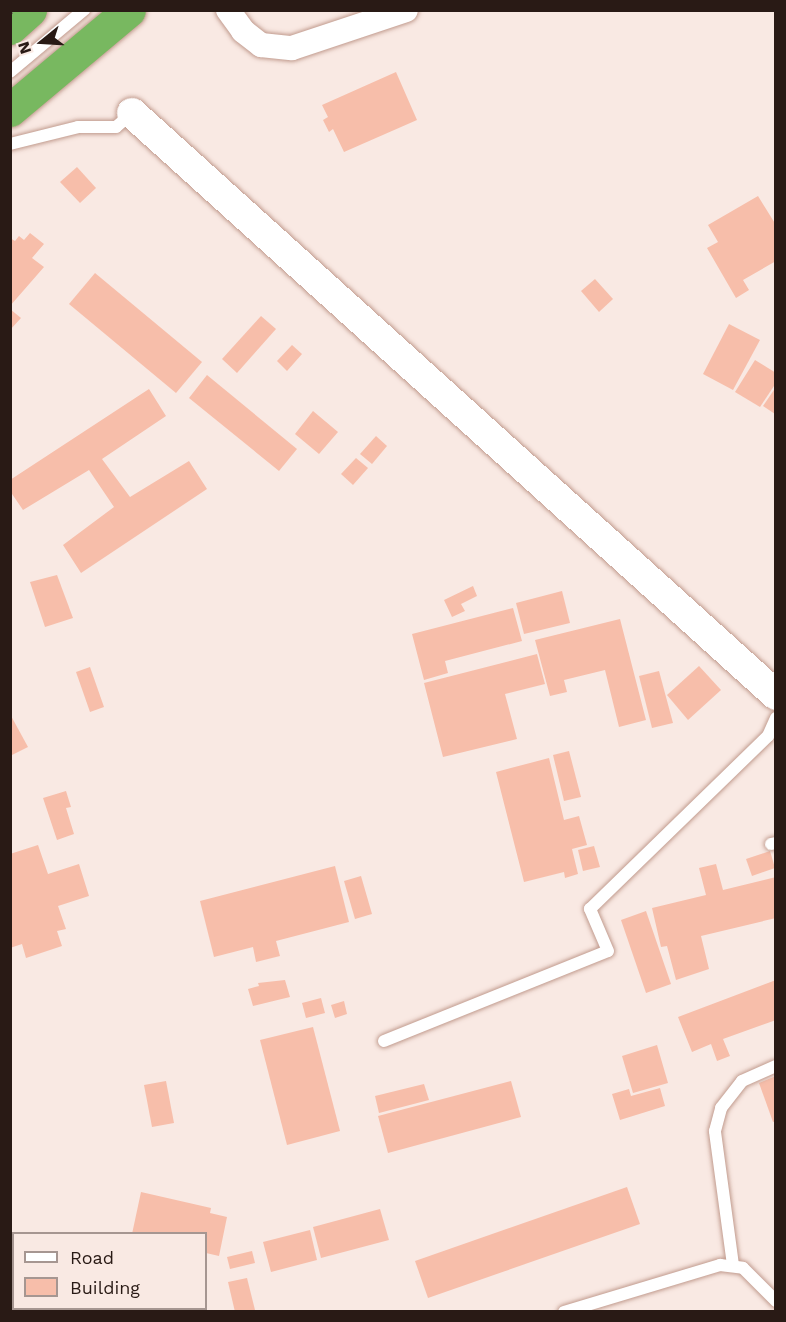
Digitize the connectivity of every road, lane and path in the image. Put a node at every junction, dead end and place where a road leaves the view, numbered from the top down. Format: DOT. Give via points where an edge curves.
graph roads {
  1 [pos="30,10"];
  2 [pos="84,10"];
  3 [pos="129,10"];
  4 [pos="228,10"];
  5 [pos="406,10"];
  6 [pos="10,28"];
  7 [pos="10,72"];
  8 [pos="10,110"];
  9 [pos="132,113"];
  10 [pos="10,144"];
  11 [pos="776,695"];
  12 [pos="776,718"];
  13 [pos="772,739"];
  14 [pos="384,1041"];
  15 [pos="776,1066"];
  16 [pos="733,1264"];
  17 [pos="776,1301"];
  18 [pos="564,1311"];
  1 -- 6 [label="highway"];
  2 -- 7 [label="lane"];
  3 -- 8 [label="highway"];
  4 -- 5 [label="street" via="243,31 261,45 292,48"];
  9 -- 10 [label="lane" via="116,127 78,127"];
  9 -- 11 [label="street"];
  12 -- 13 [label="lane"];
  13 -- 14 [label="lane" via="590,909 608,951"];
  15 -- 16 [label="lane" via="742,1081 721,1108 715,1131"];
  16 -- 17 [label="lane" via="743,1268"];
  16 -- 18 [label="lane"];
}
